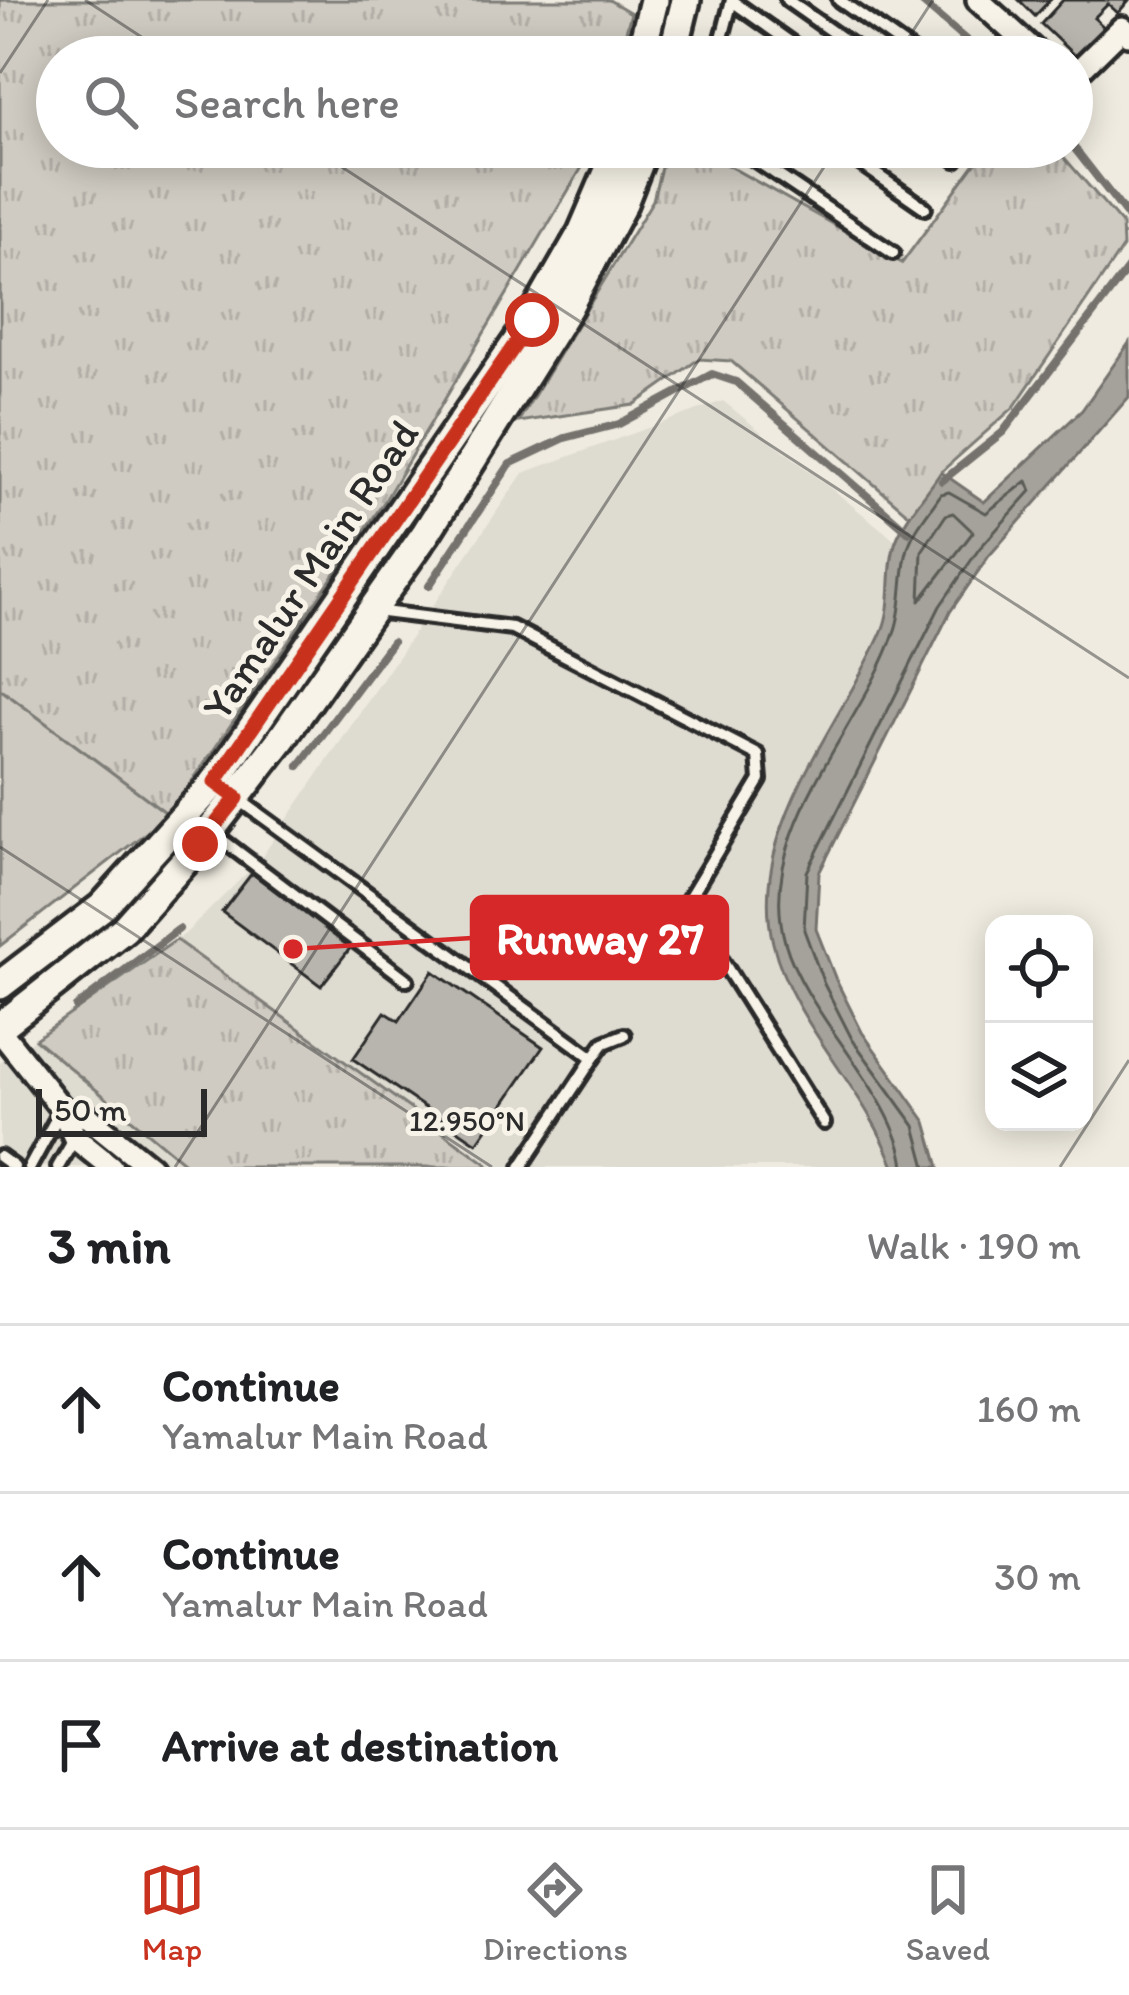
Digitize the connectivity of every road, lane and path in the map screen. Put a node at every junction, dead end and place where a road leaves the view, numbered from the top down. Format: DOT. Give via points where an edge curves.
graph roads {
  1 [pos="654,0"];
  2 [pos="686,0"];
  3 [pos="787,0"];
  4 [pos="839,0"];
  5 [pos="978,0"];
  6 [pos="732,1"];
  7 [pos="1129,34"];
  8 [pos="645,36"];
  9 [pos="677,36"];
  10 [pos="723,36"];
  11 [pos="781,36"];
  12 [pos="838,36"];
  13 [pos="890,36"];
  14 [pos="1018,36"];
  15 [pos="1093,56"];
  16 [pos="610,168"];
  17 [pos="637,168"];
  18 [pos="767,168"];
  19 [pos="867,168"];
  20 [pos="925,208"];
  21 [pos="893,253"];
  22 [pos="371,610"];
  23 [pos="226,790"];
  24 [pos="210,831"];
  25 [pos="407,980"];
  26 [pos="0,985"];
  27 [pos="0,1029"];
  28 [pos="624,1035"];
  29 [pos="593,1058"];
  30 [pos="62,1109"];
  31 [pos="824,1123"];
  32 [pos="76,1138"];
  33 [pos="0,1157"];
  34 [pos="14,1167"];
  35 [pos="31,1167"];
  36 [pos="58,1167"];
  37 [pos="111,1167"];
  38 [pos="150,1167"];
  39 [pos="521,1167"];
  1 -- 8 [label="street"];
  2 -- 9 [label="street"];
  3 -- 12 [label="lane"];
  4 -- 13 [label="lane"];
  5 -- 14 [label="street"];
  6 -- 10 [label="lane"];
  6 -- 11 [label="lane"];
  7 -- 15 [label="street" via="1122,28"];
  16 -- 23 [label="street, Yamalur Main Road" via="532,320"];
  17 -- 22 [label="street, Yamalur Main Road" via="568,307"];
  18 -- 21 [label="lane"];
  19 -- 20 [label="lane"];
  22 -- 23 [label="street, Yamalur Main Road"];
  22 -- 31 [label="lane" via="512,628 758,755 760,780 686,903"];
  23 -- 24 [label="street, Yamalur Main Road"];
  23 -- 26 [label="street, Yamalur Main Road" via="102,907"];
  23 -- 29 [label="lane"];
  24 -- 25 [label="lane"];
  24 -- 27 [label="street, Yamalur Main Road" via="124,929"];
  27 -- 30 [label="street"];
  28 -- 29 [label="lane"];
  29 -- 39 [label="lane"];
  30 -- 32 [label="street"];
  30 -- 35 [label="lane"];
  30 -- 38 [label="street" via="88,1117"];
  32 -- 36 [label="lane"];
  32 -- 37 [label="street"];
  33 -- 34 [label="lane"];
}
